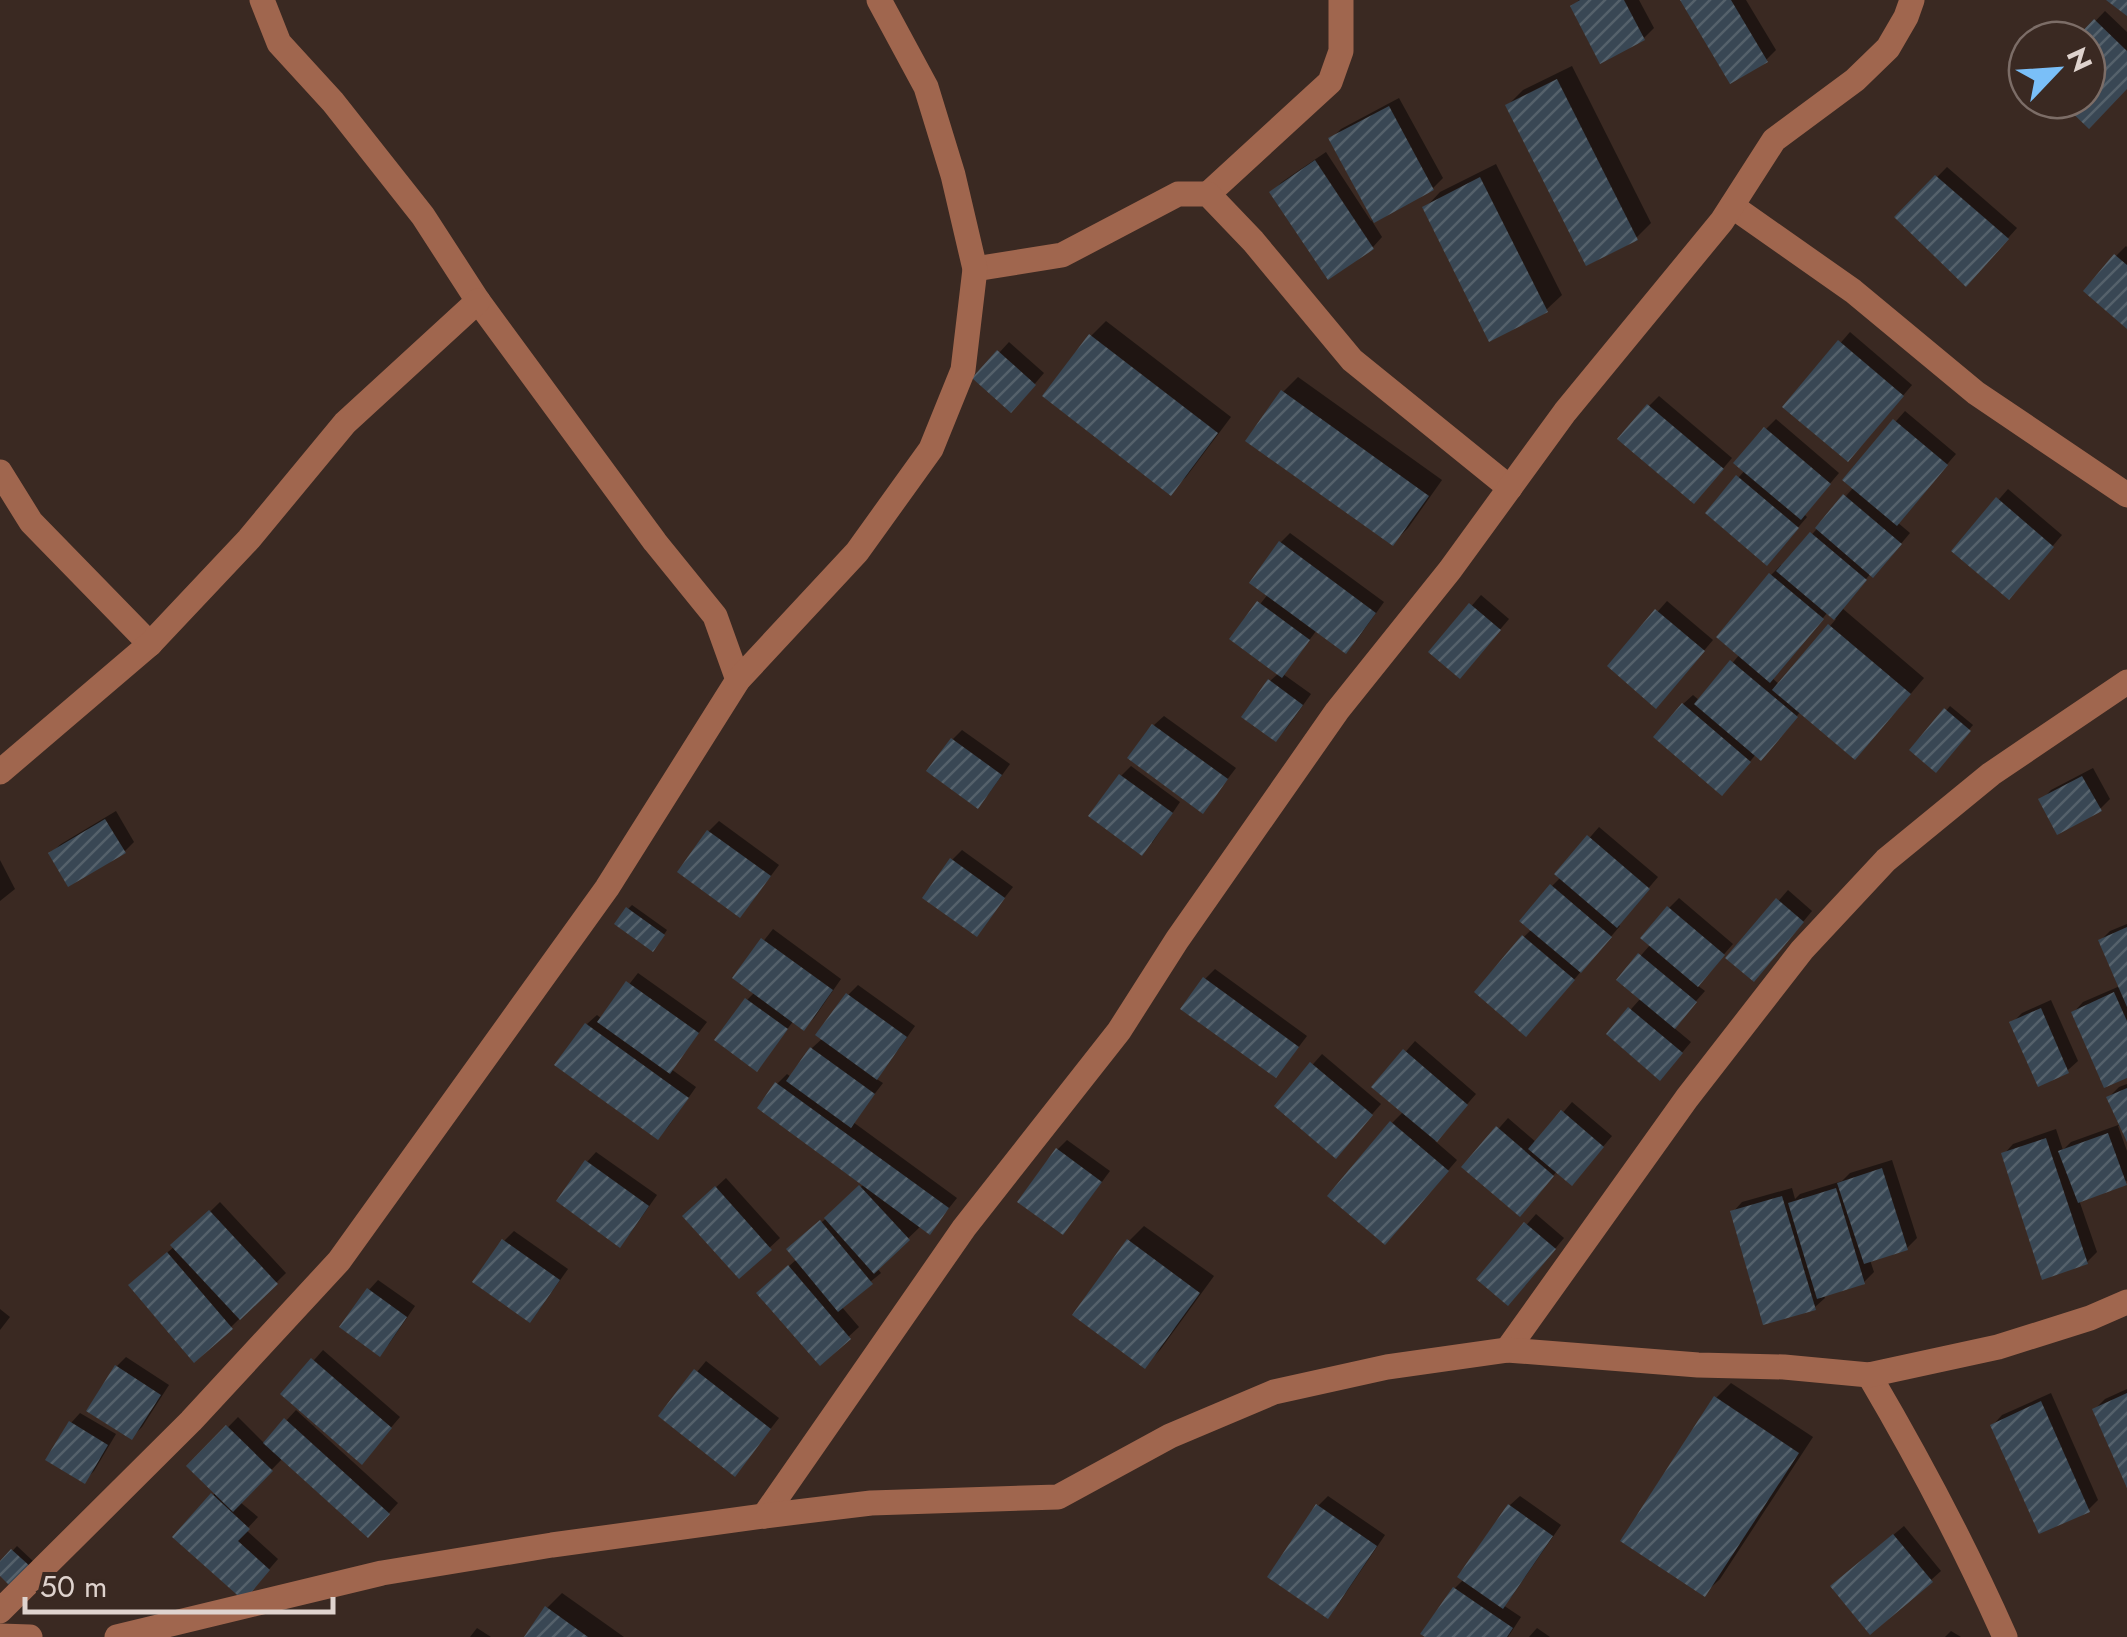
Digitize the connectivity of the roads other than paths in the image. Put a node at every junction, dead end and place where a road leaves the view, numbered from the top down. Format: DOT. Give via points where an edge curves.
graph roads {
  1 [pos="262,0"];
  2 [pos="880,0"];
  3 [pos="1341,0"];
  4 [pos="1912,0"];
  5 [pos="1208,194"];
  6 [pos="1732,206"];
  7 [pos="976,269"];
  8 [pos="478,301"];
  9 [pos="0,472"];
  10 [pos="1510,488"];
  11 [pos="2127,495"];
  12 [pos="150,644"];
  13 [pos="738,680"];
  14 [pos="2127,682"];
  15 [pos="0,772"];
  16 [pos="2127,1302"];
  17 [pos="1506,1350"];
  18 [pos="1869,1375"];
  19 [pos="764,1516"];
  20 [pos="0,1611"];
  21 [pos="0,1636"];
  22 [pos="30,1637"];
  23 [pos="117,1637"];
  24 [pos="2005,1637"];
  1 -- 8 [label="street" via="280,43 424,216"];
  2 -- 7 [label="street" via="926,86"];
  3 -- 5 [label="street" via="1342,51 1330,82"];
  4 -- 6 [label="street" via="1888,48 1774,140"];
  5 -- 7 [label="street" via="1178,194 1062,255"];
  5 -- 10 [label="street" via="1352,360"];
  6 -- 10 [label="street"];
  6 -- 11 [label="street" via="1853,290 1976,393"];
  7 -- 13 [label="street" via="963,370 931,449 857,552"];
  8 -- 12 [label="street" via="345,424"];
  8 -- 13 [label="street" via="715,616"];
  9 -- 12 [label="street" via="32,522"];
  10 -- 19 [label="street" via="1336,711 1119,1031 964,1228"];
  12 -- 15 [label="street"];
  13 -- 20 [label="street" via="607,888 339,1261 191,1421"];
  14 -- 17 [label="street" via="1992,774 1886,860 1802,950"];
  16 -- 18 [label="street" via="1998,1347"];
  17 -- 18 [label="street"];
  17 -- 19 [label="street" via="1274,1392 1170,1436 1058,1497 871,1504"];
  18 -- 24 [label="street" via="1922,1466"];
  19 -- 23 [label="street" via="382,1572"];
  21 -- 22 [label="street"];
}
